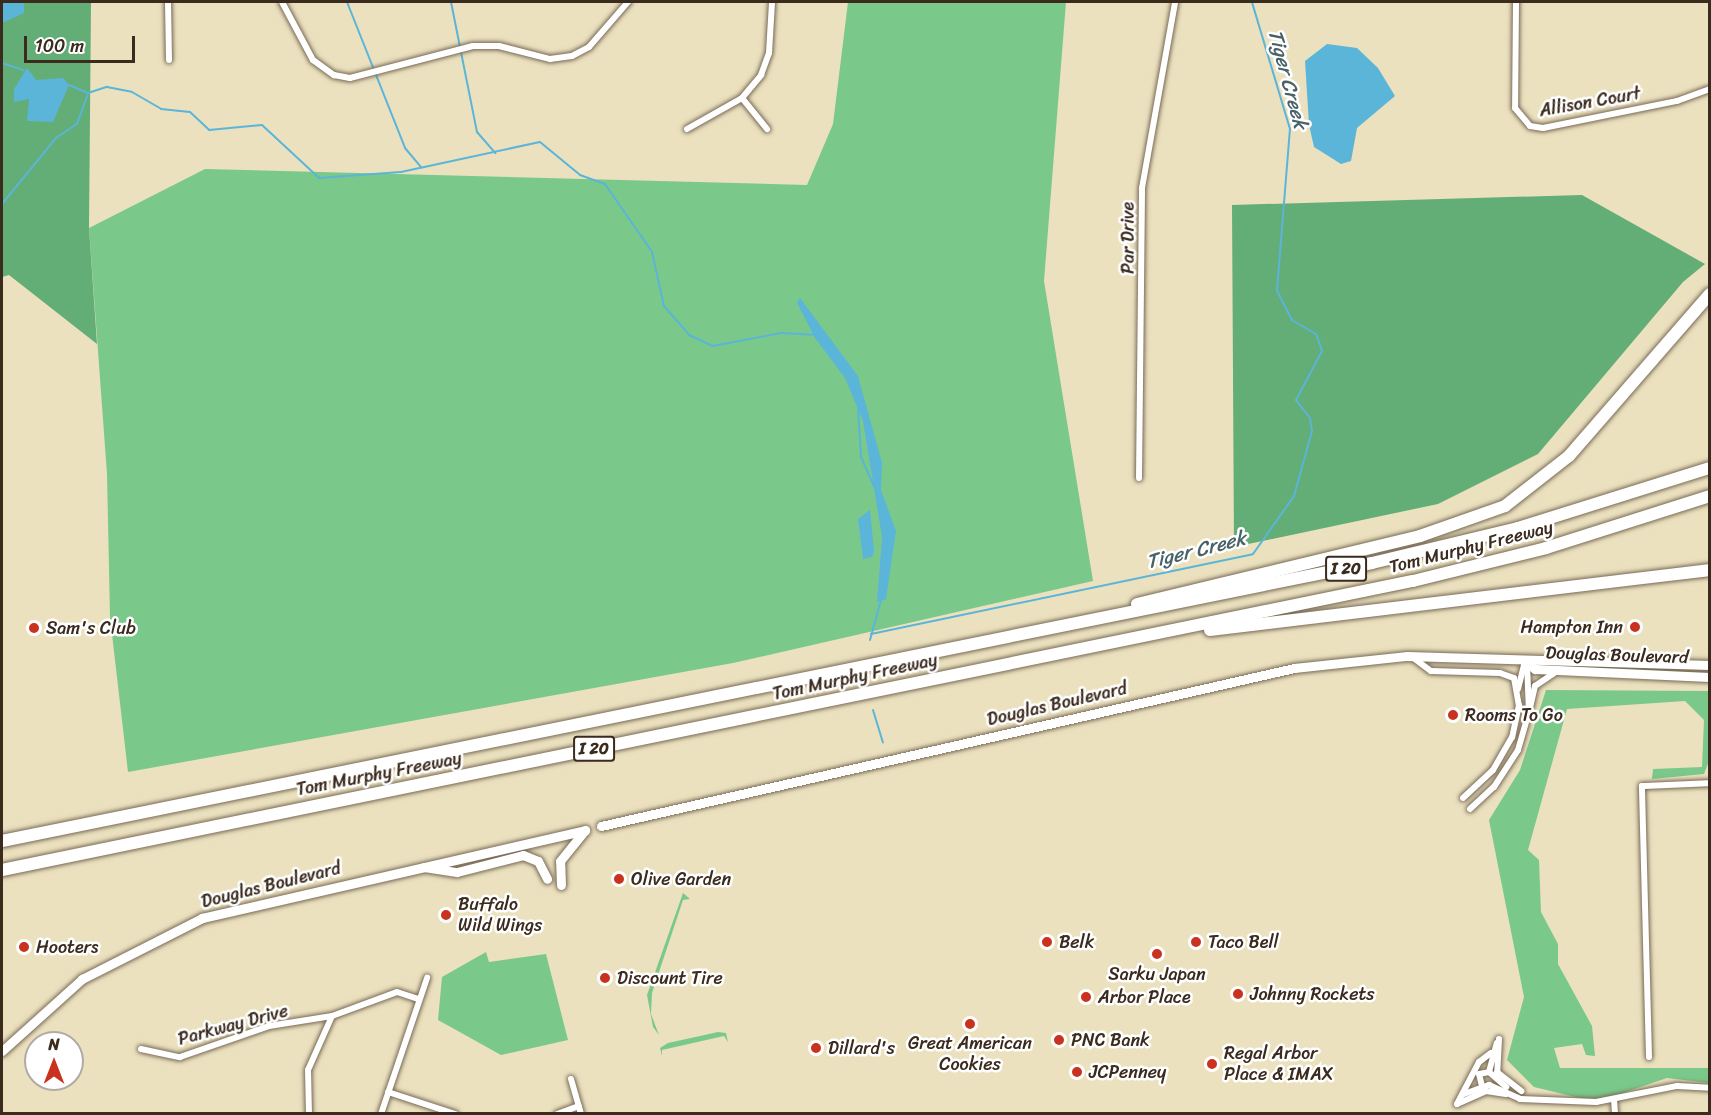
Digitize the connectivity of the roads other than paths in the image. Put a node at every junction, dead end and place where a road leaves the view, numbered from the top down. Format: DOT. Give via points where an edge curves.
graph roads {
  1 [pos="168,2"];
  2 [pos="282,2"];
  3 [pos="628,2"];
  4 [pos="772,2"];
  5 [pos="1175,2"];
  6 [pos="1516,2"];
  7 [pos="169,60"];
  8 [pos="1710,89"];
  9 [pos="742,98"];
  10 [pos="687,129"];
  11 [pos="767,129"];
  12 [pos="1710,294"];
  13 [pos="1710,468"];
  14 [pos="1139,478"];
  15 [pos="1710,496"];
  16 [pos="1710,570"];
  17 [pos="1140,637"];
  18 [pos="977,644"];
  19 [pos="1411,656"];
  20 [pos="1525,661"];
  21 [pos="1710,665"];
  22 [pos="1564,669"];
  23 [pos="1710,671"];
  24 [pos="1672,673"];
  25 [pos="1710,676"];
  26 [pos="1517,691"];
  27 [pos="1529,712"];
  28 [pos="1710,783"];
  29 [pos="1463,798"];
  30 [pos="1470,809"];
  31 [pos="601,826"];
  32 [pos="2,841"];
  33 [pos="419,866"];
  34 [pos="2,871"];
  35 [pos="547,879"];
  36 [pos="561,885"];
  37 [pos="427,978"];
  38 [pos="418,999"];
  39 [pos="332,1016"];
  40 [pos="141,1049"];
  41 [pos="2,1051"];
  42 [pos="1491,1053"];
  43 [pos="1649,1057"];
  44 [pos="1479,1062"];
  45 [pos="1486,1072"];
  46 [pos="1478,1078"];
  47 [pos="571,1079"];
  48 [pos="1493,1079"];
  49 [pos="1468,1082"];
  50 [pos="1486,1085"];
  51 [pos="1710,1088"];
  52 [pos="1521,1091"];
  53 [pos="388,1092"];
  54 [pos="1464,1094"];
  55 [pos="1510,1095"];
  56 [pos="1527,1097"];
  57 [pos="1614,1099"];
  58 [pos="579,1106"];
  59 [pos="309,1113"];
  60 [pos="381,1113"];
  61 [pos="455,1113"];
  62 [pos="557,1113"];
  63 [pos="581,1113"];
  64 [pos="1615,1113"];
  1 -- 7 [label="street"];
  2 -- 3 [label="street" via="313,60 334,75 350,78 473,46 499,46 550,59 572,57 589,47"];
  4 -- 9 [label="street" via="769,53 761,75"];
  5 -- 14 [label="street, Par Drive" via="1142,188"];
  6 -- 8 [label="street, Allison Court" via="1515,108 1530,126 1543,128 1632,110"];
  9 -- 10 [label="street"];
  9 -- 11 [label="street"];
  12 -- 18 [label="highway" via="1569,456 1498,510 1420,536"];
  13 -- 18 [label="highway, Tom Murphy Freeway / I 20" via="1445,547"];
  15 -- 17 [label="highway, Tom Murphy Freeway / I 20" via="1446,574"];
  16 -- 17 [label="highway"];
  17 -- 34 [label="highway, Tom Murphy Freeway / I 20"];
  18 -- 32 [label="highway, Tom Murphy Freeway / I 20"];
  19 -- 20 [label="main road, Douglas Boulevard"];
  19 -- 26 [label="street" via="1431,671 1500,673 1514,678"];
  19 -- 31 [label="main road, Douglas Boulevard" via="1294,668"];
  20 -- 21 [label="main road, Douglas Boulevard" via="1559,657"];
  20 -- 22 [label="main road, Douglas Boulevard" via="1535,669"];
  20 -- 26 [label="street"];
  20 -- 27 [label="street"];
  22 -- 24 [label="main road, Douglas Boulevard"];
  22 -- 27 [label="street" via="1535,686"];
  23 -- 24 [label="main road" via="1683,668"];
  24 -- 25 [label="main road, Douglas Boulevard"];
  26 -- 29 [label="street" via="1512,737 1493,770"];
  27 -- 30 [label="street" via="1518,750 1494,787"];
  28 -- 43 [label="street" via="1642,786"];
  33 -- 35 [label="main road" via="457,872 523,855 538,861"];
  33 -- 36 [label="main road, Douglas Boulevard" via="585,830 563,855"];
  33 -- 41 [label="main road, Douglas Boulevard" via="234,908 169,931 82,979"];
  37 -- 38 [label="street"];
  38 -- 39 [label="street, Parkway Drive" via="397,992"];
  38 -- 53 [label="street"];
  39 -- 40 [label="street, Parkway Drive" via="269,1026 180,1057"];
  39 -- 59 [label="street" via="308,1070"];
  42 -- 44 [label="street"];
  42 -- 45 [label="street"];
  42 -- 52 [label="street" via="1498,1041 1497,1072"];
  44 -- 45 [label="street"];
  44 -- 49 [label="street"];
  45 -- 46 [label="street"];
  45 -- 48 [label="street"];
  46 -- 49 [label="street"];
  46 -- 50 [label="street"];
  47 -- 58 [label="street"];
  48 -- 50 [label="street"];
  48 -- 52 [label="street"];
  49 -- 54 [label="street"];
  50 -- 54 [label="street"];
  50 -- 55 [label="street"];
  51 -- 57 [label="street" via="1677,1086"];
  52 -- 56 [label="street"];
  53 -- 60 [label="street"];
  53 -- 61 [label="street"];
  54 -- 55 [label="street" via="1457,1104 1486,1091"];
  55 -- 56 [label="street"];
  56 -- 57 [label="street" via="1559,1102"];
  57 -- 64 [label="street"];
  58 -- 62 [label="street"];
  58 -- 63 [label="street"];
}
